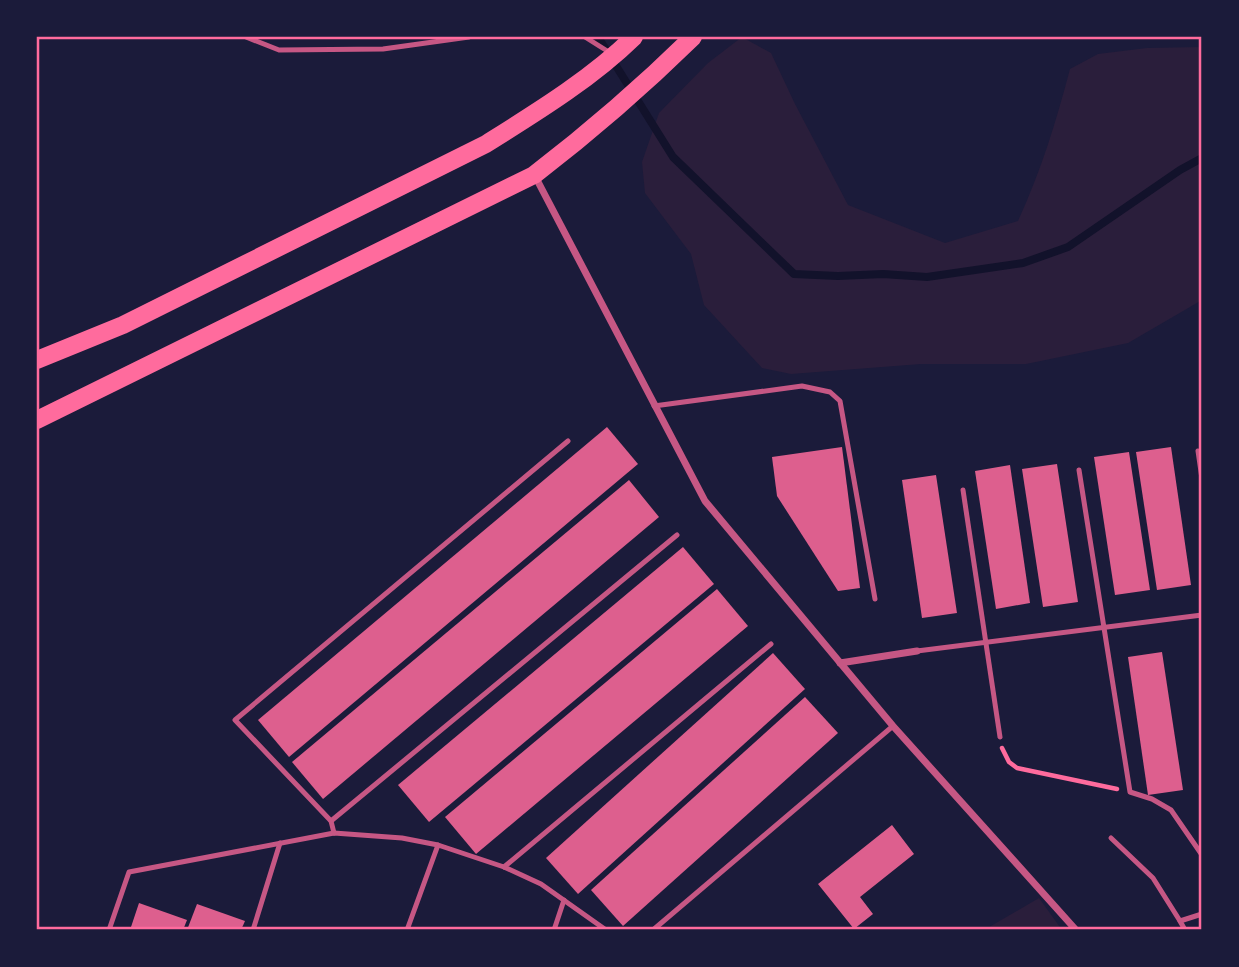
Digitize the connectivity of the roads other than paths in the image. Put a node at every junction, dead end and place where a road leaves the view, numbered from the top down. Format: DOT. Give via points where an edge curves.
graph roads {
  1 [pos="246,37"];
  2 [pos="469,37"];
  3 [pos="585,37"];
  4 [pos="634,37"];
  5 [pos="694,37"];
  6 [pos="614,55"];
  7 [pos="534,175"];
  8 [pos="37,360"];
  9 [pos="654,406"];
  10 [pos="37,420"];
  11 [pos="568,441"];
  12 [pos="1198,451"];
  13 [pos="1079,470"];
  14 [pos="1202,479"];
  15 [pos="963,489"];
  16 [pos="677,536"];
  17 [pos="875,599"];
  18 [pos="1202,615"];
  19 [pos="1103,629"];
  20 [pos="985,643"];
  21 [pos="771,644"];
  22 [pos="917,652"];
  23 [pos="840,663"];
  24 [pos="893,726"];
  25 [pos="1000,737"];
  26 [pos="331,821"];
  27 [pos="334,833"];
  28 [pos="1111,838"];
  29 [pos="279,844"];
  30 [pos="438,845"];
  31 [pos="1202,855"];
  32 [pos="504,867"];
  33 [pos="565,900"];
  34 [pos="1202,914"];
  35 [pos="1180,921"];
  36 [pos="109,930"];
  37 [pos="253,930"];
  38 [pos="407,930"];
  39 [pos="554,930"];
  40 [pos="606,930"];
  41 [pos="653,930"];
  42 [pos="1076,930"];
  43 [pos="1185,930"];
  1 -- 2 [label="lane" via="279,50 383,50"];
  3 -- 6 [label="lane"];
  4 -- 6 [label="main road"];
  5 -- 7 [label="main road" via="577,143"];
  6 -- 8 [label="main road" via="486,144 124,325"];
  7 -- 9 [label="street"];
  7 -- 10 [label="main road"];
  9 -- 17 [label="lane" via="802,386 830,392 840,401"];
  9 -- 23 [label="street" via="705,501"];
  11 -- 26 [label="lane" via="235,720"];
  12 -- 14 [label="lane"];
  13 -- 19 [label="lane"];
  15 -- 20 [label="lane"];
  16 -- 26 [label="lane"];
  18 -- 19 [label="lane"];
  19 -- 20 [label="lane"];
  19 -- 31 [label="lane" via="1130,792 1171,810"];
  20 -- 22 [label="lane"];
  20 -- 25 [label="lane"];
  21 -- 32 [label="lane"];
  22 -- 23 [label="street"];
  23 -- 24 [label="street"];
  24 -- 41 [label="lane"];
  24 -- 42 [label="street"];
  26 -- 27 [label="lane"];
  27 -- 29 [label="lane"];
  27 -- 30 [label="lane"];
  28 -- 35 [label="lane" via="1153,878"];
  29 -- 36 [label="lane" via="129,872"];
  29 -- 37 [label="lane"];
  30 -- 32 [label="lane"];
  30 -- 38 [label="lane"];
  32 -- 33 [label="lane"];
  33 -- 39 [label="lane"];
  33 -- 40 [label="lane"];
  34 -- 35 [label="lane"];
  35 -- 43 [label="lane"];
}
